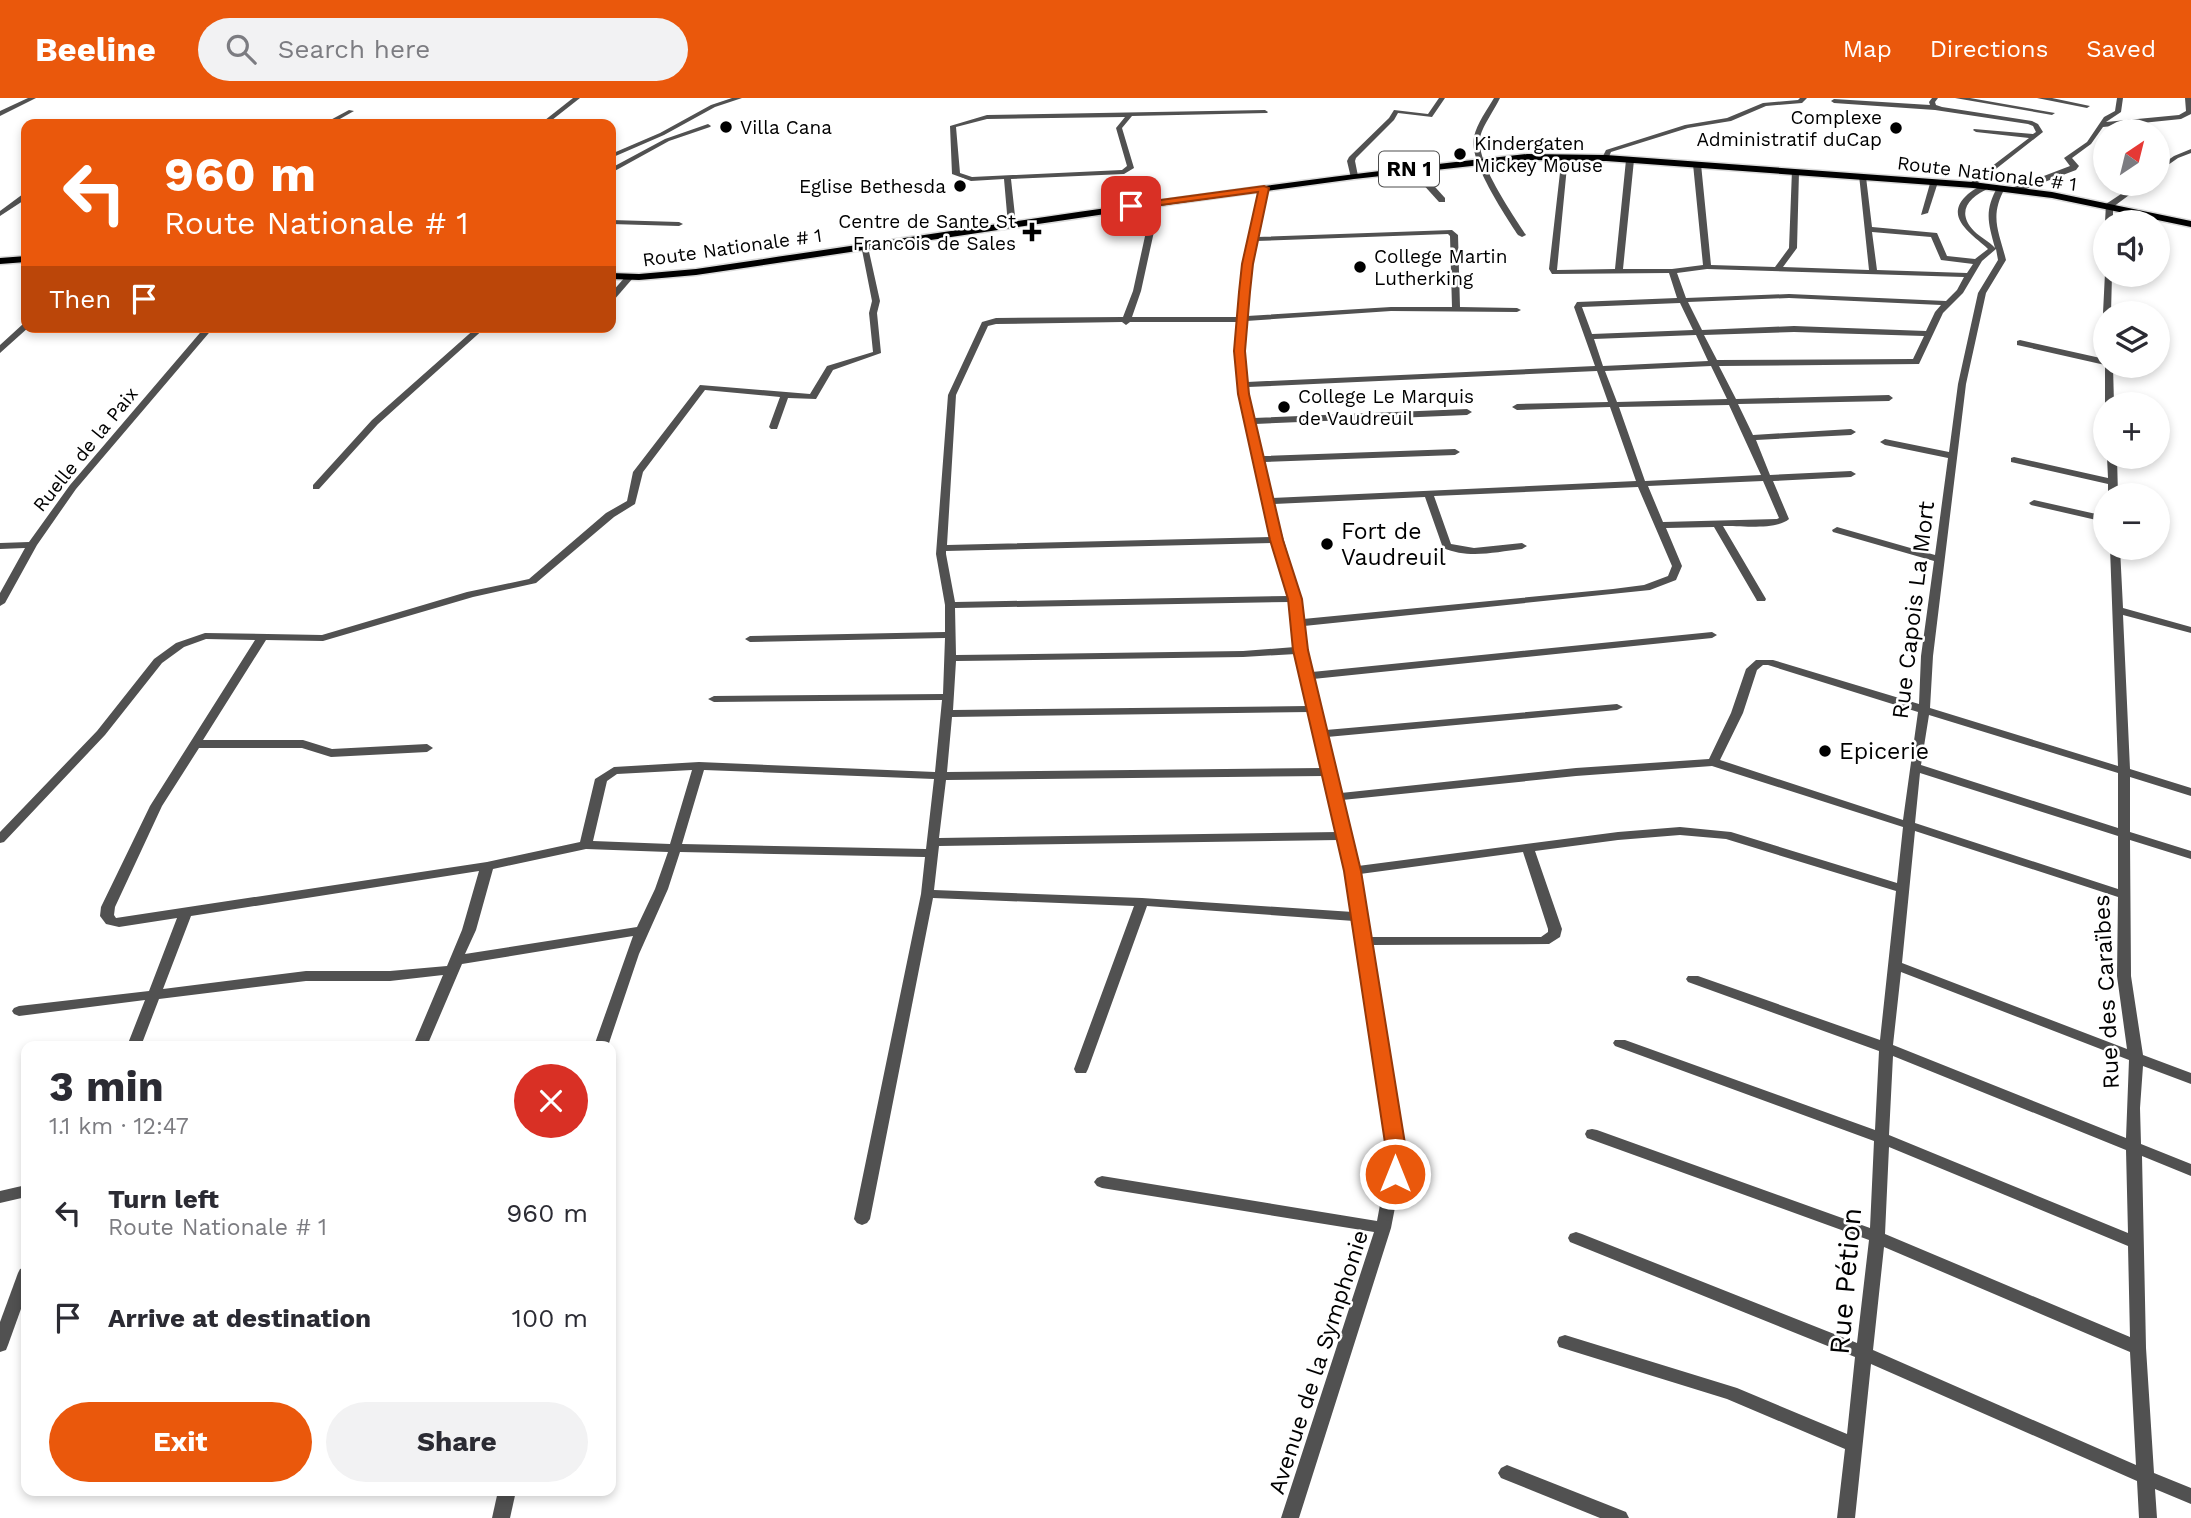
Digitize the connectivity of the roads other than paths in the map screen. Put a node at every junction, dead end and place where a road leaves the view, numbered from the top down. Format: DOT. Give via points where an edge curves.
graph roads {
  1 [pos="33,98"];
  2 [pos="577,98"];
  3 [pos="739,98"];
  4 [pos="1443,98"];
  5 [pos="1497,98"];
  6 [pos="1804,98"];
  7 [pos="1935,98"];
  8 [pos="1958,98"];
  9 [pos="2040,98"];
  10 [pos="2120,98"];
  11 [pos="2188,98"];
  12 [pos="1834,101"];
  13 [pos="2087,106"];
  14 [pos="1939,108"];
  15 [pos="351,111"];
  16 [pos="1265,112"];
  17 [pos="2052,113"];
  18 [pos="0,114"];
  19 [pos="1130,114"];
  20 [pos="336,119"];
  21 [pos="550,119"];
  22 [pos="2105,119"];
  23 [pos="2161,119"];
  24 [pos="708,126"];
  25 [pos="1976,131"];
  26 [pos="2034,136"];
  27 [pos="2093,137"];
  28 [pos="2191,151"];
  29 [pos="616,154"];
  30 [pos="1564,156"];
  31 [pos="1606,158"];
  32 [pos="1630,160"];
  33 [pos="1480,161"];
  34 [pos="2170,161"];
  35 [pos="1697,164"];
  36 [pos="616,168"];
  37 [pos="1414,169"];
  38 [pos="1795,172"];
  39 [pos="1354,176"];
  40 [pos="1007,177"];
  41 [pos="1863,177"];
  42 [pos="1934,182"];
  43 [pos="1973,185"];
  44 [pos="1986,186"];
  45 [pos="1264,188"];
  46 [pos="2001,188"];
  47 [pos="2015,190"];
  48 [pos="2123,196"];
  49 [pos="21,199"];
  50 [pos="1442,200"];
  51 [pos="2109,206"];
  52 [pos="2109,210"];
  53 [pos="1924,213"];
  54 [pos="0,214"];
  55 [pos="616,222"];
  56 [pos="679,223"];
  57 [pos="2191,224"];
  58 [pos="1012,225"];
  59 [pos="1151,227"];
  60 [pos="1868,229"];
  61 [pos="1522,235"];
  62 [pos="1253,239"];
  63 [pos="864,247"];
  64 [pos="21,259"];
  65 [pos="0,261"];
  66 [pos="1978,262"];
  67 [pos="1707,267"];
  68 [pos="1778,268"];
  69 [pos="1672,271"];
  70 [pos="1873,271"];
  71 [pos="1619,272"];
  72 [pos="1969,275"];
  73 [pos="616,277"];
  74 [pos="629,278"];
  75 [pos="616,292"];
  76 [pos="1682,299"];
  77 [pos="1946,303"];
  78 [pos="1456,309"];
  79 [pos="1517,310"];
  80 [pos="1243,318"];
  81 [pos="1126,321"];
  82 [pos="21,331"];
  83 [pos="205,333"];
  84 [pos="475,333"];
  85 [pos="1699,333"];
  86 [pos="1930,334"];
  87 [pos="1590,337"];
  88 [pos="2020,343"];
  89 [pos="0,350"];
  90 [pos="2093,361"];
  91 [pos="1714,363"];
  92 [pos="1602,370"];
  93 [pos="1243,385"];
  94 [pos="785,395"];
  95 [pos="1889,398"];
  96 [pos="1732,400"];
  97 [pos="1614,404"];
  98 [pos="1517,407"];
  99 [pos="1467,412"];
  100 [pos="1251,421"];
  101 [pos="774,427"];
  102 [pos="1851,432"];
  103 [pos="1749,438"];
  104 [pos="1885,442"];
  105 [pos="1455,452"];
  106 [pos="1953,456"];
  107 [pos="1260,460"];
  108 [pos="2014,460"];
  109 [pos="2112,469"];
  110 [pos="1851,474"];
  111 [pos="1767,478"];
  112 [pos="1641,482"];
  113 [pos="2113,482"];
  114 [pos="317,487"];
  115 [pos="1429,495"];
  116 [pos="1269,501"];
  117 [pos="2034,503"];
  118 [pos="2093,516"];
  119 [pos="1717,524"];
  120 [pos="1661,525"];
  121 [pos="1837,530"];
  122 [pos="1277,540"];
  123 [pos="32,545"];
  124 [pos="0,546"];
  125 [pos="1522,547"];
  126 [pos="942,548"];
  127 [pos="1939,559"];
  128 [pos="2116,560"];
  129 [pos="1295,599"];
  130 [pos="1761,599"];
  131 [pos="0,603"];
  132 [pos="950,605"];
  133 [pos="2118,610"];
  134 [pos="1298,623"];
  135 [pos="2191,630"];
  136 [pos="950,635"];
  137 [pos="1712,635"];
  138 [pos="261,639"];
  139 [pos="750,639"];
  140 [pos="1300,650"];
  141 [pos="951,658"];
  142 [pos="1308,676"];
  143 [pos="948,697"];
  144 [pos="714,699"];
  145 [pos="1617,707"];
  146 [pos="1313,709"];
  147 [pos="1924,709"];
  148 [pos="947,714"];
  149 [pos="1319,734"];
  150 [pos="194,744"];
  151 [pos="427,748"];
  152 [pos="1713,762"];
  153 [pos="699,766"];
  154 [pos="1915,767"];
  155 [pos="1327,772"];
  156 [pos="2124,772"];
  157 [pos="939,776"];
  158 [pos="2191,792"];
  159 [pos="1334,797"];
  160 [pos="1910,826"];
  161 [pos="2123,834"];
  162 [pos="1344,836"];
  163 [pos="0,839"];
  164 [pos="586,845"];
  165 [pos="675,848"];
  166 [pos="932,848"];
  167 [pos="1528,848"];
  168 [pos="2191,855"];
  169 [pos="487,866"];
  170 [pos="1353,871"];
  171 [pos="1903,889"];
  172 [pos="927,894"];
  173 [pos="2124,895"];
  174 [pos="1142,902"];
  175 [pos="186,913"];
  176 [pos="1360,917"];
  177 [pos="643,930"];
  178 [pos="1364,941"];
  179 [pos="455,965"];
  180 [pos="1895,965"];
  181 [pos="1693,979"];
  182 [pos="153,996"];
  183 [pos="19,1011"];
  184 [pos="136,1041"];
  185 [pos="422,1041"];
  186 [pos="603,1041"];
  187 [pos="1620,1043"];
  188 [pos="1886,1048"];
  189 [pos="2136,1059"];
  190 [pos="1081,1069"];
  191 [pos="2191,1079"];
  192 [pos="1592,1134"];
  193 [pos="1882,1138"];
  194 [pos="2134,1147"];
  195 [pos="2191,1170"];
  196 [pos="1102,1182"];
  197 [pos="21,1192"];
  198 [pos="0,1197"];
  199 [pos="862,1219"];
  200 [pos="1383,1228"];
  201 [pos="1877,1237"];
  202 [pos="1576,1238"];
  203 [pos="2136,1243"];
  204 [pos="21,1287"];
  205 [pos="1565,1342"];
  206 [pos="0,1345"];
  207 [pos="2138,1348"];
  208 [pos="1864,1353"];
  209 [pos="1854,1445"];
  210 [pos="1507,1472"];
  211 [pos="2146,1478"];
  212 [pos="506,1496"];
  213 [pos="2191,1496"];
  214 [pos="502,1518"];
  215 [pos="1290,1518"];
  216 [pos="1620,1518"];
  217 [pos="1846,1518"];
  218 [pos="2148,1518"];
  1 -- 18 [label="street"];
  2 -- 21 [label="street"];
  3 -- 29 [label="street"];
  4 -- 39 [label="street" via="1430,116 1396,111 1353,157"];
  5 -- 33 [label="street" via="1476,141"];
  6 -- 31 [label="street" via="1754,107 1728,120 1687,126 1608,151"];
  7 -- 14 [label="street" via="1933,106"];
  8 -- 17 [label="street"];
  9 -- 13 [label="street"];
  10 -- 22 [label="street" via="2118,112"];
  11 -- 23 [label="street" via="2189,112"];
  12 -- 14 [label="street"];
  14 -- 26 [label="street" via="2030,122 2040,132"];
  15 -- 20 [label="street"];
  16 -- 19 [label="street"];
  19 -- 40 [label="street" via="1119,128 1131,166 1124,172"];
  19 -- 40 [label="street" via="987,117 953,126 956,174"];
  24 -- 36 [label="street" via="667,140"];
  25 -- 26 [label="street"];
  26 -- 43 [label="street"];
  27 -- 47 [label="street" via="2068,158 2073,168"];
  28 -- 34 [label="street"];
  30 -- 31 [label="main road, Route Nationale # 1 / RN 1"];
  30 -- 33 [label="main road, Route Nationale # 1 / RN 1"];
  30 -- 71 [label="street" via="1553,271"];
  31 -- 32 [label="main road, Route Nationale # 1 / RN 1"];
  32 -- 35 [label="main road, Route Nationale # 1 / RN 1"];
  32 -- 71 [label="street"];
  33 -- 37 [label="main road, Route Nationale # 1 / RN 1"];
  33 -- 61 [label="street"];
  35 -- 38 [label="main road, Route Nationale # 1 / RN 1"];
  35 -- 67 [label="street"];
  37 -- 39 [label="main road, Route Nationale # 1 / RN 1"];
  37 -- 50 [label="street"];
  38 -- 41 [label="main road, Route Nationale # 1 / RN 1"];
  38 -- 68 [label="street" via="1793,248"];
  39 -- 45 [label="main road, Route Nationale # 1 / RN 1"];
  40 -- 58 [label="street"];
  41 -- 42 [label="main road, Route Nationale # 1 / RN 1"];
  41 -- 60 [label="street"];
  42 -- 43 [label="main road, Route Nationale # 1 / RN 1"];
  42 -- 53 [label="street"];
  43 -- 44 [label="main road, Route Nationale # 1 / RN 1"];
  44 -- 46 [label="main road, Route Nationale # 1 / RN 1"];
  44 -- 66 [label="street" via="1964,201 1964,222 1992,249"];
  45 -- 58 [label="main road, Route Nationale # 1 / RN 1"];
  45 -- 62 [label="street, Avenue de la Symphonie"];
  46 -- 47 [label="main road, Route Nationale # 1 / RN 1"];
  46 -- 106 [label="street, Rue Capois La Mort" via="1989,213 2002,260 1982,293 1962,384"];
  47 -- 51 [label="main road, Route Nationale # 1 / RN 1"];
  48 -- 51 [label="street"];
  49 -- 54 [label="street"];
  51 -- 52 [label="street"];
  51 -- 57 [label="main road, Route Nationale # 1 / RN 1"];
  55 -- 56 [label="street"];
  58 -- 63 [label="main road, Route Nationale # 1 / RN 1"];
  59 -- 81 [label="street"];
  60 -- 66 [label="street" via="1934,236 1944,258"];
  60 -- 70 [label="street"];
  62 -- 78 [label="street" via="1449,232 1454,235"];
  62 -- 80 [label="street, Avenue de la Symphonie"];
  63 -- 74 [label="main road, Route Nationale # 1 / RN 1"];
  63 -- 94 [label="street" via="876,301 877,353 830,368 813,397"];
  64 -- 65 [label="main road"];
  66 -- 72 [label="street"];
  67 -- 68 [label="street"];
  67 -- 69 [label="street"];
  68 -- 70 [label="street"];
  69 -- 71 [label="street"];
  69 -- 76 [label="street"];
  70 -- 72 [label="street"];
  72 -- 77 [label="street"];
  73 -- 74 [label="main road, Route Nationale # 1 / RN 1"];
  74 -- 75 [label="street"];
  76 -- 77 [label="street" via="1789,296"];
  76 -- 85 [label="street"];
  76 -- 87 [label="street" via="1580,304"];
  77 -- 86 [label="street"];
  78 -- 79 [label="street"];
  78 -- 80 [label="street"];
  80 -- 81 [label="street"];
  80 -- 93 [label="street, Avenue de la Symphonie"];
  81 -- 126 [label="street" via="985,324 952,396"];
  82 -- 89 [label="street"];
  83 -- 123 [label="street, Ruelle de la Paix" via="73,487"];
  84 -- 114 [label="street" via="375,422"];
  85 -- 86 [label="street" via="1794,329"];
  85 -- 87 [label="street"];
  85 -- 91 [label="street"];
  86 -- 91 [label="street" via="1919,360 1910,363"];
  87 -- 92 [label="street"];
  88 -- 90 [label="street"];
  91 -- 92 [label="street"];
  91 -- 96 [label="street"];
  92 -- 93 [label="street"];
  92 -- 97 [label="street"];
  93 -- 100 [label="street, Avenue de la Symphonie"];
  94 -- 101 [label="street"];
  94 -- 138 [label="street" via="703,387 638,471 632,502 532,581 471,594 323,638"];
  95 -- 96 [label="street"];
  96 -- 97 [label="street"];
  96 -- 103 [label="street"];
  97 -- 98 [label="street"];
  97 -- 112 [label="street"];
  99 -- 100 [label="street"];
  100 -- 107 [label="street, Avenue de la Symphonie"];
  102 -- 103 [label="street"];
  103 -- 111 [label="street"];
  104 -- 106 [label="street"];
  105 -- 107 [label="street"];
  106 -- 127 [label="street, Rue Capois La Mort"];
  107 -- 116 [label="street, Avenue de la Symphonie"];
  108 -- 113 [label="street"];
  109 -- 113 [label="street"];
  110 -- 111 [label="street"];
  111 -- 112 [label="street"];
  111 -- 119 [label="street" via="1783,521"];
  112 -- 115 [label="street"];
  112 -- 120 [label="street"];
  115 -- 116 [label="street"];
  115 -- 125 [label="street" via="1452,549"];
  116 -- 122 [label="street, Avenue de la Symphonie"];
  117 -- 118 [label="street"];
  119 -- 120 [label="street"];
  119 -- 130 [label="street"];
  120 -- 134 [label="street" via="1677,566 1672,578 1646,588"];
  121 -- 127 [label="street"];
  122 -- 126 [label="street"];
  122 -- 129 [label="street, Avenue de la Symphonie"];
  123 -- 124 [label="street"];
  123 -- 131 [label="street, Ruelle de la Paix"];
  126 -- 132 [label="street"];
  127 -- 147 [label="street, Rue Capois La Mort"];
  128 -- 133 [label="street, Rue des Caraïbes"];
  129 -- 132 [label="street"];
  129 -- 134 [label="street, Avenue de la Symphonie"];
  132 -- 136 [label="street"];
  133 -- 135 [label="street"];
  133 -- 156 [label="street, Rue des Caraïbes"];
  134 -- 140 [label="street, Avenue de la Symphonie"];
  136 -- 139 [label="street"];
  136 -- 141 [label="street"];
  137 -- 142 [label="street"];
  138 -- 150 [label="street"];
  138 -- 163 [label="street" via="205,636 180,645 158,661 101,733"];
  140 -- 141 [label="street"];
  140 -- 142 [label="street, Avenue de la Symphonie"];
  141 -- 143 [label="street"];
  142 -- 146 [label="street, Avenue de la Symphonie"];
  143 -- 144 [label="street"];
  143 -- 148 [label="street"];
  145 -- 149 [label="street"];
  146 -- 148 [label="street"];
  146 -- 149 [label="street, Avenue de la Symphonie"];
  147 -- 152 [label="street" via="1760,662 1752,668"];
  147 -- 154 [label="street, Rue Capois La Mort"];
  147 -- 156 [label="street"];
  148 -- 157 [label="street"];
  149 -- 155 [label="street, Avenue de la Symphonie"];
  150 -- 151 [label="street" via="303,744 331,753"];
  150 -- 175 [label="street" via="156,806 107,916 119,923"];
  152 -- 159 [label="street"];
  152 -- 160 [label="street"];
  153 -- 157 [label="street"];
  153 -- 164 [label="street" via="607,774 601,779"];
  153 -- 165 [label="street"];
  154 -- 160 [label="street, Rue Capois La Mort"];
  154 -- 161 [label="street"];
  155 -- 157 [label="street"];
  155 -- 159 [label="street, Avenue de la Symphonie"];
  156 -- 158 [label="street"];
  156 -- 161 [label="street, Rue des Caraïbes"];
  157 -- 166 [label="street"];
  159 -- 162 [label="street, Avenue de la Symphonie"];
  160 -- 171 [label="street, Rue Capois La Mort"];
  160 -- 173 [label="street"];
  161 -- 168 [label="street"];
  161 -- 173 [label="street, Rue des Caraïbes"];
  162 -- 166 [label="street"];
  162 -- 170 [label="street, Avenue de la Symphonie"];
  164 -- 165 [label="street"];
  164 -- 169 [label="street"];
  165 -- 166 [label="street"];
  165 -- 177 [label="street"];
  166 -- 172 [label="street"];
  167 -- 170 [label="street"];
  167 -- 171 [label="street" via="1680,831 1727,835"];
  167 -- 178 [label="street" via="1555,929 1551,938"];
  169 -- 175 [label="street"];
  169 -- 179 [label="street"];
  170 -- 176 [label="street, Avenue de la Symphonie"];
  171 -- 180 [label="street, Rue Capois La Mort"];
  172 -- 174 [label="street"];
  172 -- 199 [label="street"];
  173 -- 189 [label="street, Rue des Caraïbes" via="2124,976"];
  174 -- 176 [label="street"];
  174 -- 190 [label="street"];
  175 -- 182 [label="street"];
  176 -- 178 [label="street, Avenue de la Symphonie"];
  177 -- 179 [label="street"];
  177 -- 186 [label="street"];
  178 -- 200 [label="street, Avenue de la Symphonie" via="1397,1156"];
  179 -- 182 [label="street" via="390,976 306,976"];
  179 -- 185 [label="street"];
  180 -- 188 [label="street, Rue Capois La Mort"];
  180 -- 189 [label="street"];
  181 -- 188 [label="street"];
  182 -- 183 [label="street"];
  182 -- 184 [label="street"];
  187 -- 193 [label="street"];
  188 -- 193 [label="street, Rue Pétion"];
  188 -- 194 [label="street"];
  189 -- 191 [label="street"];
  189 -- 194 [label="street, Rue des Caraïbes"];
  192 -- 201 [label="street"];
  193 -- 201 [label="street, Rue Pétion"];
  193 -- 203 [label="street"];
  194 -- 195 [label="street"];
  194 -- 203 [label="street, Rue des Caraïbes"];
  196 -- 200 [label="street"];
  197 -- 198 [label="street"];
  200 -- 215 [label="street, Avenue de la Symphonie"];
  201 -- 207 [label="street"];
  201 -- 208 [label="street, Rue Pétion"];
  202 -- 208 [label="street"];
  203 -- 207 [label="street, Rue des Caraïbes"];
  204 -- 206 [label="street"];
  205 -- 209 [label="street" via="1731,1393"];
  207 -- 211 [label="street, Rue des Caraïbes"];
  208 -- 209 [label="street, Rue Pétion"];
  208 -- 211 [label="street"];
  209 -- 217 [label="street, Rue Pétion"];
  210 -- 216 [label="street"];
  211 -- 213 [label="street"];
  211 -- 218 [label="street, Rue des Caraïbes"];
  212 -- 214 [label="street"];
}
